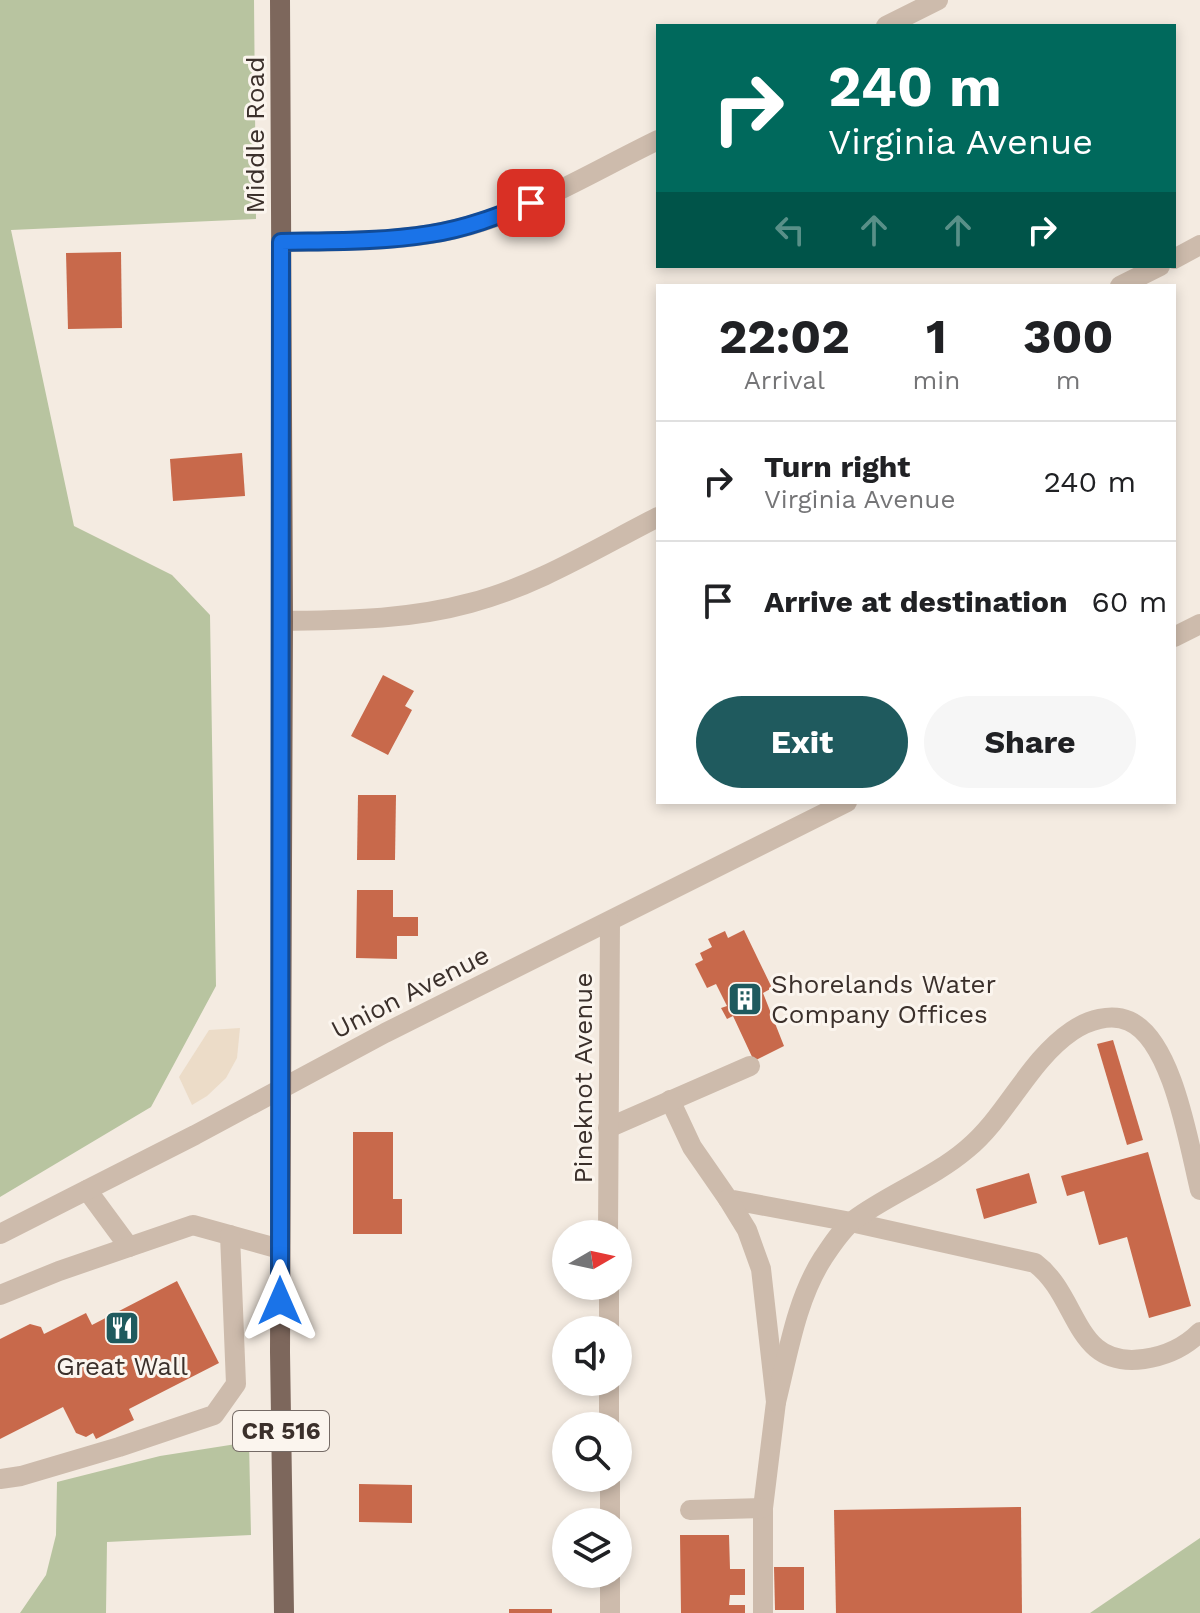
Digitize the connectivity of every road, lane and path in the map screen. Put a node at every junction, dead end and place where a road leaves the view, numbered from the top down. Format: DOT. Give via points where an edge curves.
graph roads {
  1 [pos="280,0"];
  2 [pos="938,0"];
  3 [pos="890,24"];
  4 [pos="656,141"];
  5 [pos="281,242"];
  6 [pos="1200,245"];
  7 [pos="1176,258"];
  8 [pos="1156,268"];
  9 [pos="1124,284"];
  10 [pos="656,518"];
  11 [pos="283,621"];
  12 [pos="1200,624"];
  13 [pos="1176,636"];
  14 [pos="843,804"];
  15 [pos="610,922"];
  16 [pos="750,1066"];
  17 [pos="280,1089"];
  18 [pos="670,1100"];
  19 [pos="608,1128"];
  20 [pos="87,1190"];
  21 [pos="1200,1190"];
  22 [pos="728,1199"];
  23 [pos="608,1220"];
  24 [pos="851,1222"];
  25 [pos="0,1234"];
  26 [pos="230,1235"];
  27 [pos="129,1247"];
  28 [pos="280,1249"];
  29 [pos="0,1295"];
  30 [pos="1200,1332"];
  31 [pos="776,1402"];
  32 [pos="0,1479"];
  33 [pos="763,1508"];
  34 [pos="690,1510"];
  35 [pos="610,1588"];
  36 [pos="284,1613"];
  37 [pos="610,1613"];
  38 [pos="763,1613"];
  1 -- 5 [label="main road, Middle Road / CR 516"];
  2 -- 3 [label="street"];
  4 -- 5 [label="street" via="480,223 375,240"];
  5 -- 11 [label="main road, Middle Road / CR 516"];
  6 -- 7 [label="street"];
  8 -- 9 [label="street"];
  10 -- 11 [label="street" via="522,586 471,603 419,615"];
  11 -- 17 [label="main road, Middle Road / CR 516"];
  12 -- 13 [label="street"];
  14 -- 15 [label="street, Union Avenue"];
  15 -- 17 [label="street, Union Avenue"];
  15 -- 19 [label="street, Pineknot Avenue"];
  16 -- 18 [label="street"];
  17 -- 20 [label="street, Union Avenue"];
  17 -- 28 [label="main road, Middle Road / CR 516"];
  18 -- 19 [label="street"];
  18 -- 22 [label="street" via="692,1147"];
  19 -- 23 [label="street, Pineknot Avenue"];
  20 -- 25 [label="street, Union Avenue"];
  20 -- 27 [label="street"];
  21 -- 24 [label="street" via="1160,1053 1140,1026 1114,1017 1088,1022 1066,1035 970,1147"];
  22 -- 24 [label="street"];
  22 -- 31 [label="street" via="761,1269"];
  24 -- 30 [label="street" via="1035,1263 1047,1272 1091,1345 1104,1356 1153,1358 1189,1343"];
  24 -- 31 [label="street" via="823,1259 802,1300"];
  26 -- 27 [label="street" via="193,1225"];
  26 -- 28 [label="street"];
  26 -- 32 [label="street" via="236,1384 214,1415"];
  27 -- 29 [label="street"];
  28 -- 36 [label="main road, Middle Road / CR 516"];
  31 -- 33 [label="street"];
  33 -- 34 [label="street"];
  33 -- 38 [label="street"];
  35 -- 37 [label="street"];
}
